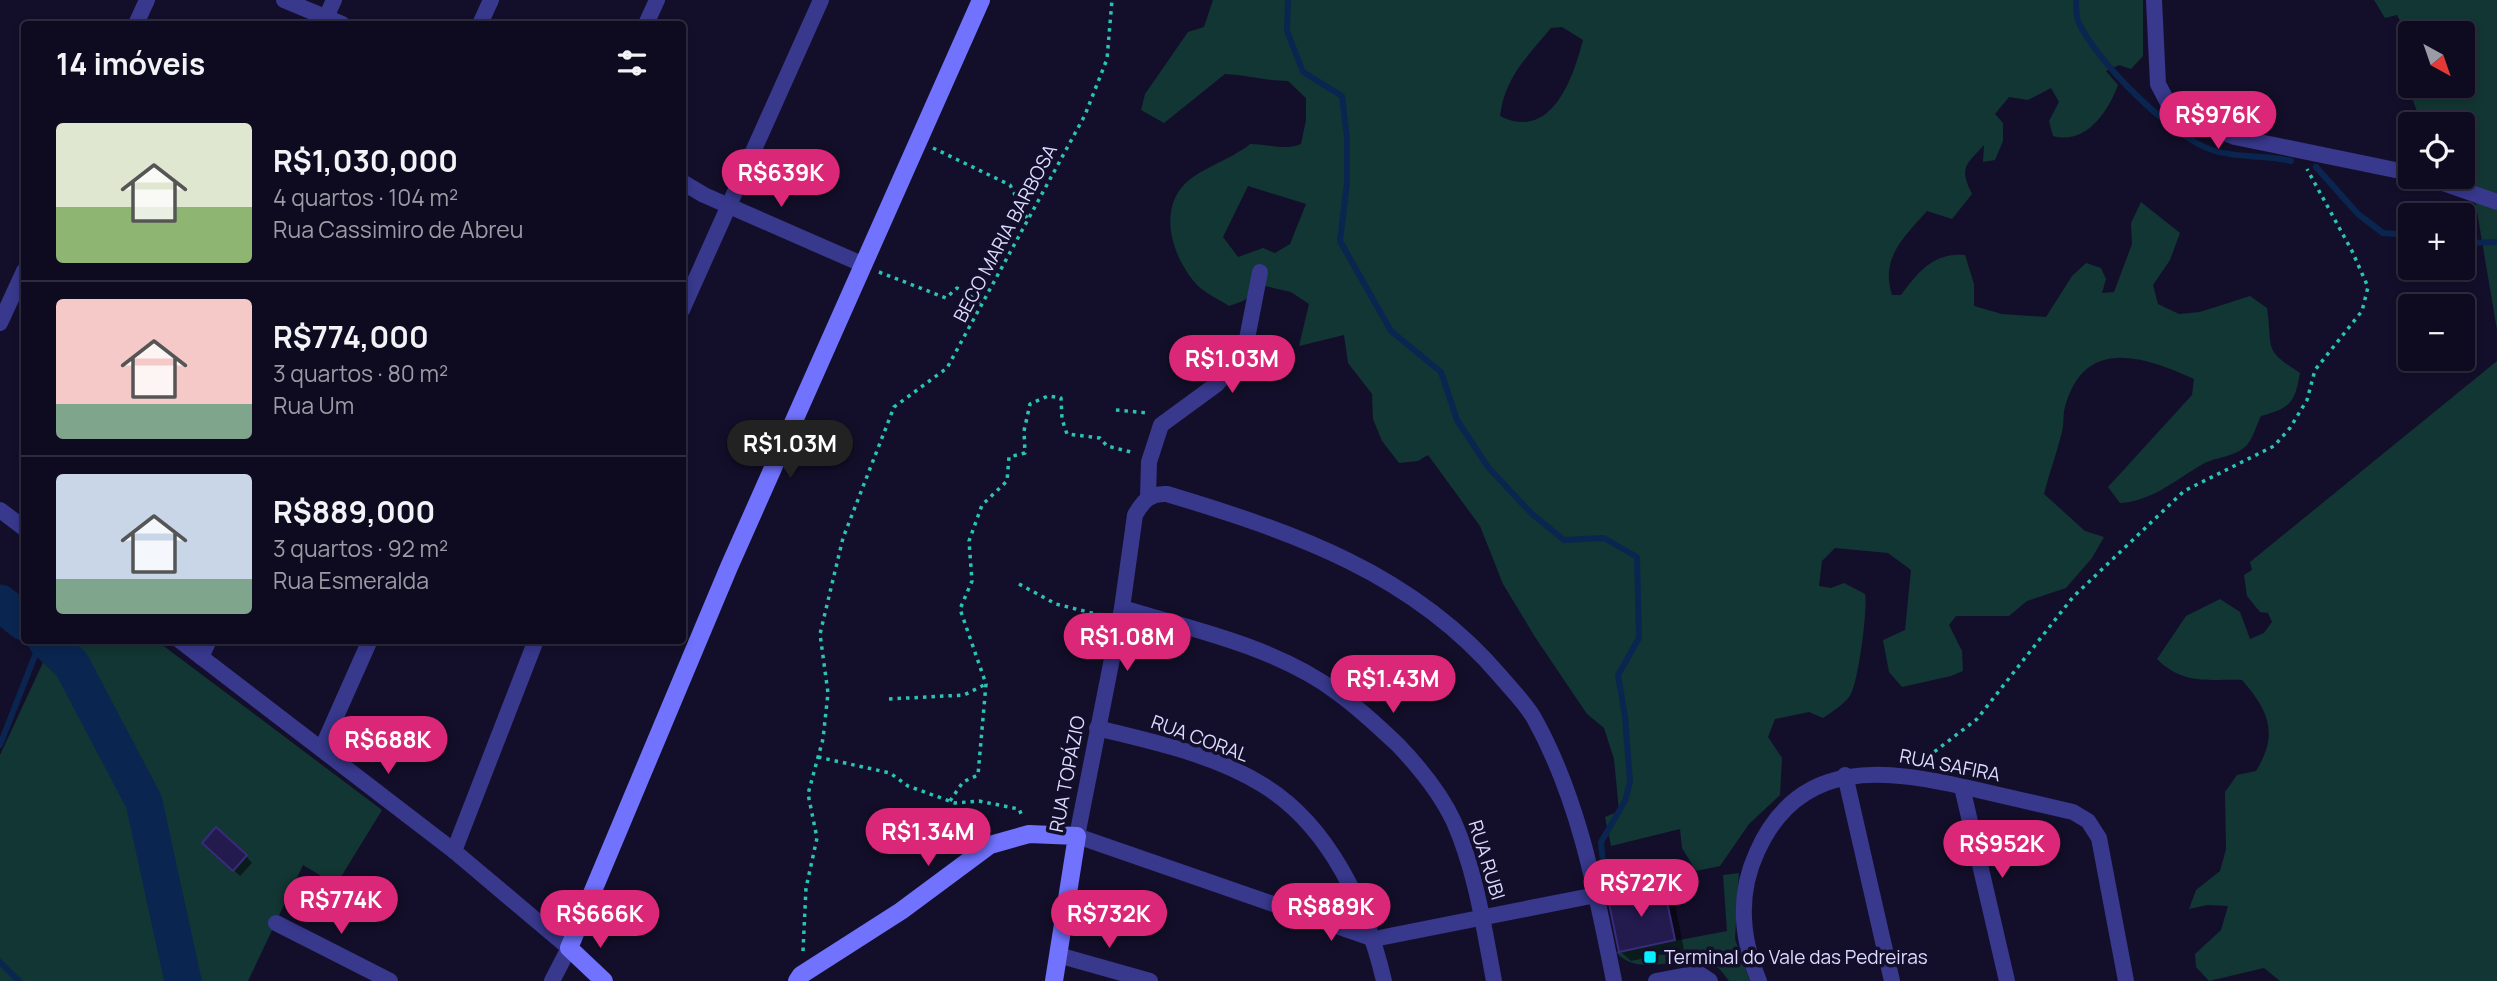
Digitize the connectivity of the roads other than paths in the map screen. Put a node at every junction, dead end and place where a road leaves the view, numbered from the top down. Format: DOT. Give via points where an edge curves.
graph roads {
  1 [pos="147,0"];
  2 [pos="284,0"];
  3 [pos="334,0"];
  4 [pos="491,0"];
  5 [pos="657,0"];
  6 [pos="821,0"];
  7 [pos="981,0"];
  8 [pos="2154,0"];
  9 [pos="137,21"];
  10 [pos="325,21"];
  11 [pos="481,21"];
  12 [pos="647,21"];
  13 [pos="2398,170"];
  14 [pos="686,184"];
  15 [pos="2460,189"];
  16 [pos="2497,202"];
  17 [pos="730,207"];
  18 [pos="864,265"];
  19 [pos="1260,272"];
  20 [pos="21,278"];
  21 [pos="686,301"];
  22 [pos="0,323"];
  23 [pos="1148,497"];
  24 [pos="0,510"];
  25 [pos="21,526"];
  26 [pos="1121,614"];
  27 [pos="184,644"];
  28 [pos="207,644"];
  29 [pos="368,644"];
  30 [pos="534,644"];
  31 [pos="201,657"];
  32 [pos="1097,728"];
  33 [pos="322,748"];
  34 [pos="1845,775"];
  35 [pos="1962,787"];
  36 [pos="1077,836"];
  37 [pos="454,851"];
  38 [pos="1596,895"];
  39 [pos="1482,916"];
  40 [pos="276,923"];
  41 [pos="1374,939"];
  42 [pos="569,948"];
  43 [pos="1058,955"];
  44 [pos="799,978"];
  45 [pos="390,981"];
  46 [pos="552,981"];
  47 [pos="604,981"];
  48 [pos="1054,981"];
  49 [pos="1150,981"];
  50 [pos="1384,981"];
  51 [pos="1494,981"];
  52 [pos="1614,981"];
  53 [pos="1656,981"];
  54 [pos="1710,981"];
  55 [pos="1759,981"];
  56 [pos="1892,981"];
  57 [pos="2007,981"];
  58 [pos="2126,981"];
  1 -- 9 [label="street"];
  2 -- 10 [label="street"];
  3 -- 10 [label="street"];
  4 -- 11 [label="street"];
  5 -- 12 [label="street"];
  6 -- 17 [label="street"];
  7 -- 18 [label="street"];
  8 -- 13 [label="street" via="2158,84 2169,105 2182,116 2211,129"];
  14 -- 17 [label="street"];
  15 -- 16 [label="street"];
  17 -- 18 [label="street"];
  17 -- 21 [label="street"];
  18 -- 42 [label="street" via="724,579"];
  19 -- 23 [label="street" via="1245,349 1217,384 1161,425 1151,457"];
  20 -- 22 [label="street"];
  23 -- 26 [label="street, RUA TOPÁZIO" via="1135,515"];
  23 -- 38 [label="street" via="1167,494 1286,531 1366,567 1430,610 1483,657 1533,716 1565,783"];
  24 -- 25 [label="street"];
  26 -- 32 [label="street, RUA TOPÁZIO"];
  26 -- 39 [label="street, RUA RUBI" via="1243,646 1295,668 1337,691 1376,723 1419,767 1454,821"];
  27 -- 31 [label="street"];
  28 -- 31 [label="street"];
  29 -- 33 [label="street"];
  30 -- 37 [label="street"];
  31 -- 33 [label="street"];
  32 -- 36 [label="street, RUA TOPÁZIO"];
  32 -- 41 [label="street, RUA CORAL" via="1180,749 1264,785 1303,816 1326,844"];
  33 -- 37 [label="street"];
  34 -- 35 [label="street, RUA SAFIRA" via="1907,775"];
  34 -- 55 [label="street, RUA SAFIRA" via="1789,805 1773,821 1753,860 1743,927"];
  34 -- 56 [label="street"];
  35 -- 57 [label="street"];
  35 -- 58 [label="street, RUA SAFIRA" via="2073,812 2088,821 2099,838"];
  36 -- 41 [label="street"];
  36 -- 43 [label="street, RUA TOPÁZIO"];
  36 -- 44 [label="street" via="1029,834 990,845"];
  37 -- 42 [label="street"];
  38 -- 39 [label="street"];
  38 -- 52 [label="street"];
  39 -- 41 [label="street"];
  39 -- 51 [label="street, RUA RUBI"];
  40 -- 45 [label="street"];
  41 -- 50 [label="street, RUA CORAL"];
  42 -- 46 [label="street"];
  42 -- 47 [label="street"];
  43 -- 48 [label="street, RUA TOPÁZIO"];
  43 -- 49 [label="street"];
  53 -- 54 [label="street" via="1698,973"];
}
